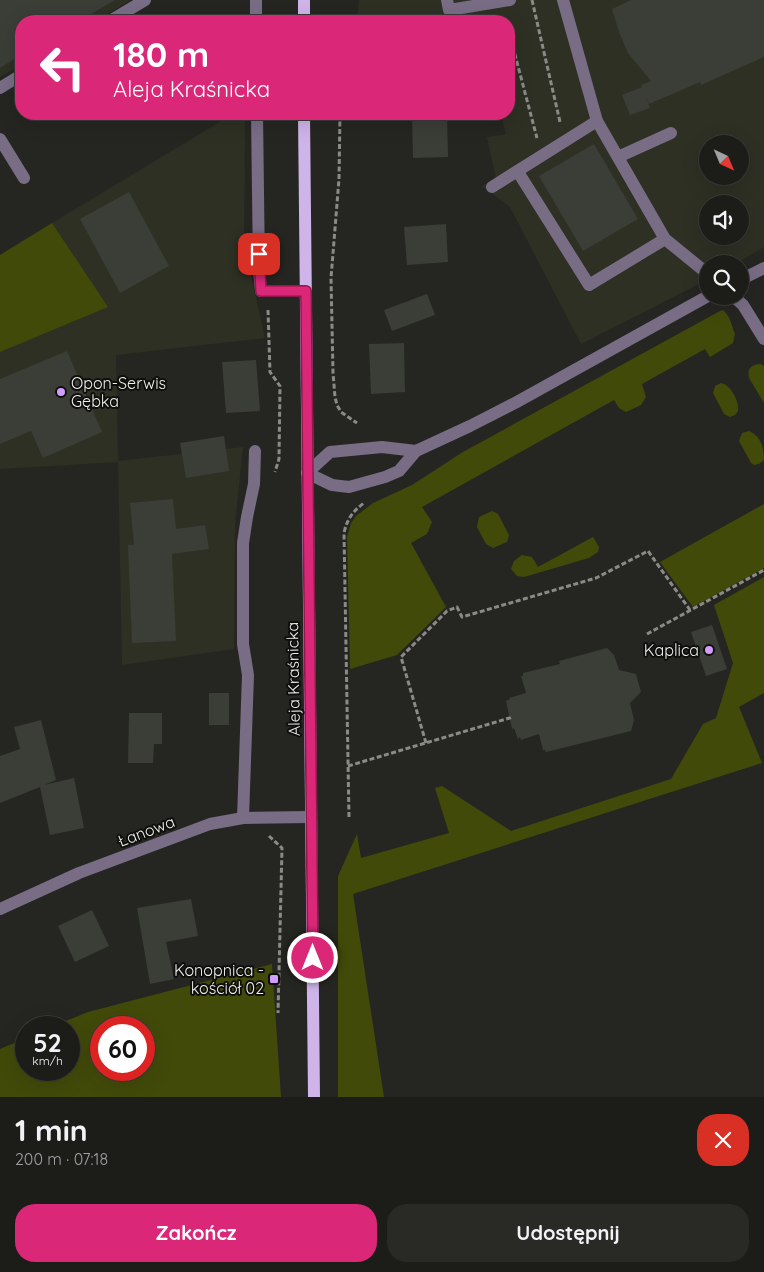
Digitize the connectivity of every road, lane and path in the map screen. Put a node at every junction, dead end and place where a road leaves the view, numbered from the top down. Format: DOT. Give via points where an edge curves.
graph roads {
  1 [pos="146,0"];
  2 [pos="256,0"];
  3 [pos="304,0"];
  4 [pos="447,0"];
  5 [pos="510,0"];
  6 [pos="532,0"];
  7 [pos="563,0"];
  8 [pos="120,15"];
  9 [pos="256,15"];
  10 [pos="304,15"];
  11 [pos="515,55"];
  12 [pos="15,79"];
  13 [pos="0,88"];
  14 [pos="258,120"];
  15 [pos="304,120"];
  16 [pos="340,120"];
  17 [pos="597,121"];
  18 [pos="670,133"];
  19 [pos="0,139"];
  20 [pos="567,140"];
  21 [pos="542,156"];
  22 [pos="618,157"];
  23 [pos="518,172"];
  24 [pos="24,178"];
  25 [pos="492,187"];
  26 [pos="665,239"];
  27 [pos="699,267"];
  28 [pos="764,268"];
  29 [pos="749,276"];
  30 [pos="306,291"];
  31 [pos="699,301"];
  32 [pos="743,305"];
  33 [pos="268,308"];
  34 [pos="764,339"];
  35 [pos="357,423"];
  36 [pos="255,451"];
  37 [pos="416,451"];
  38 [pos="307,473"];
  39 [pos="274,475"];
  40 [pos="368,501"];
  41 [pos="764,570"];
  42 [pos="690,610"];
  43 [pos="647,634"];
  44 [pos="513,717"];
  45 [pos="426,743"];
  46 [pos="348,766"];
  47 [pos="311,817"];
  48 [pos="349,817"];
  49 [pos="243,818"];
  50 [pos="267,834"];
  51 [pos="0,909"];
  52 [pos="278,1013"];
  53 [pos="314,1097"];
  1 -- 8 [label="street"];
  2 -- 9 [label="street"];
  3 -- 10 [label="main road"];
  4 -- 5 [label="street" via="449,10"];
  6 -- 20 [label="path"];
  7 -- 17 [label="street"];
  11 -- 21 [label="path"];
  12 -- 13 [label="street"];
  14 -- 30 [label="street" via="261,291"];
  15 -- 30 [label="main road, Aleja Kraśnicka"];
  16 -- 35 [label="path" via="331,278 332,367 337,405 341,412"];
  17 -- 20 [label="street"];
  17 -- 22 [label="street"];
  18 -- 22 [label="street"];
  19 -- 24 [label="street"];
  20 -- 21 [label="street"];
  21 -- 23 [label="street"];
  22 -- 26 [label="street"];
  23 -- 25 [label="street"];
  23 -- 26 [label="street" via="589,285"];
  26 -- 27 [label="street"];
  28 -- 29 [label="street"];
  30 -- 38 [label="main road, Aleja Kraśnicka"];
  31 -- 37 [label="street" via="515,403"];
  32 -- 34 [label="street"];
  33 -- 39 [label="path" via="270,372 280,386 279,459"];
  36 -- 49 [label="street" via="254,484 243,544 243,644 248,675"];
  37 -- 38 [label="street" via="382,447 330,452"];
  37 -- 38 [label="street" via="399,471 349,487 332,485"];
  38 -- 47 [label="main road, Aleja Kraśnicka"];
  40 -- 46 [label="path" via="353,512 344,533"];
  41 -- 42 [label="path"];
  42 -- 43 [label="path"];
  42 -- 45 [label="path" via="648,551 596,578 462,617 457,607 447,612 400,657"];
  44 -- 45 [label="path"];
  45 -- 46 [label="path"];
  46 -- 48 [label="path"];
  47 -- 49 [label="street, Łanowa"];
  47 -- 53 [label="main road, Aleja Kraśnicka"];
  49 -- 51 [label="street, Łanowa" via="210,824 79,873"];
  50 -- 52 [label="path" via="282,848"];
}
